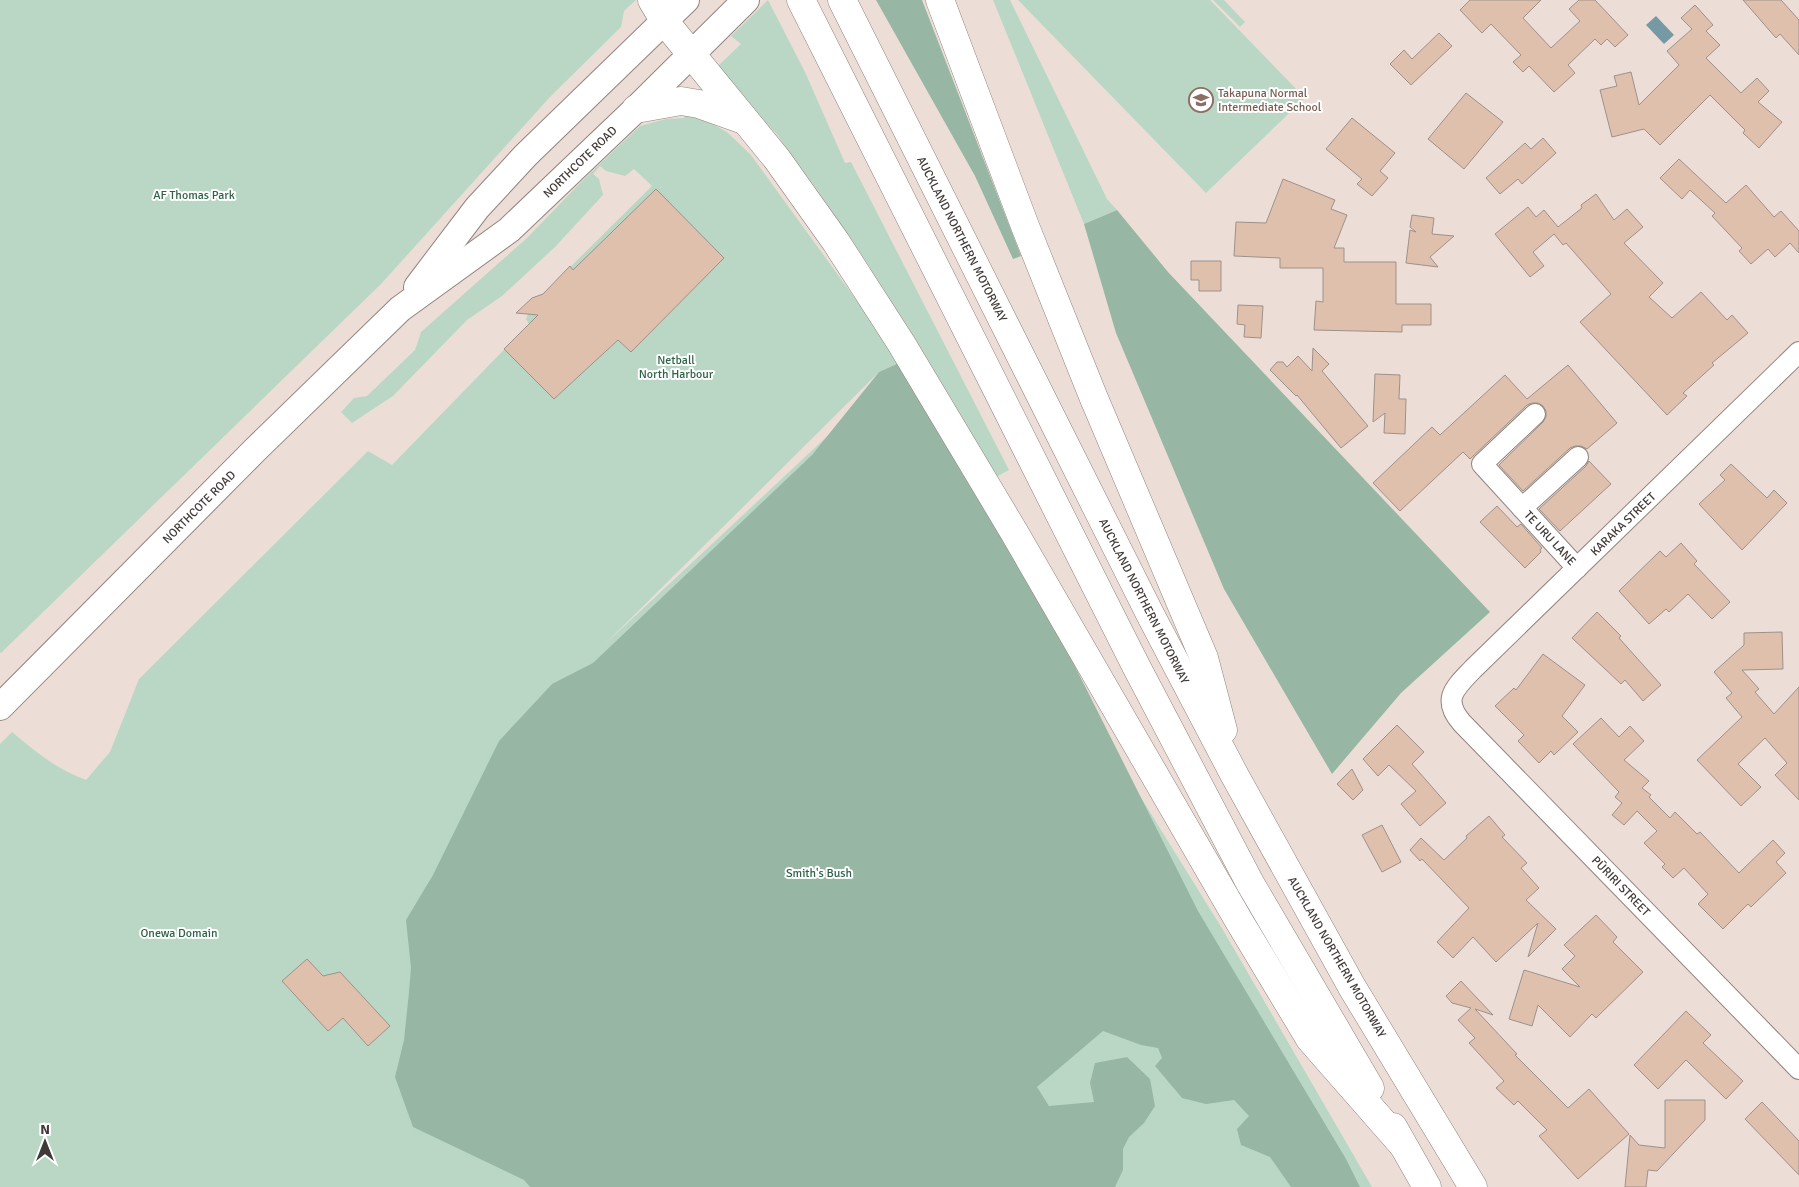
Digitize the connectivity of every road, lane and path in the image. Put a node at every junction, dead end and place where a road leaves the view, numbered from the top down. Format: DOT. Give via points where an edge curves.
graph roads {
  1 [pos="686,0"];
  2 [pos="746,0"];
  3 [pos="801,0"];
  4 [pos="842,0"];
  5 [pos="940,0"];
  6 [pos="659,11"];
  7 [pos="691,53"];
  8 [pos="636,109"];
  9 [pos="744,120"];
  10 [pos="400,309"];
  11 [pos="1799,352"];
  12 [pos="1534,414"];
  13 [pos="1578,457"];
  14 [pos="1522,508"];
  15 [pos="1577,568"];
  16 [pos="1451,699"];
  17 [pos="0,706"];
  18 [pos="1235,776"];
  19 [pos="1799,1069"];
  20 [pos="1402,1144"];
  21 [pos="1427,1187"];
  22 [pos="1472,1187"];
  1 -- 6 [label="main road, NORTHCOTE ROAD"];
  2 -- 7 [label="main road, NORTHCOTE ROAD"];
  3 -- 20 [label="highway" via="1136,666 1241,865"];
  4 -- 18 [label="highway, AUCKLAND NORTHERN MOTORWAY"];
  5 -- 18 [label="highway" via="1082,369 1204,658"];
  6 -- 7 [label="highway"];
  6 -- 10 [label="main road, NORTHCOTE ROAD" via="477,208"];
  7 -- 8 [label="main road, NORTHCOTE ROAD"];
  7 -- 9 [label="highway"];
  8 -- 9 [label="highway" via="681,101"];
  8 -- 10 [label="main road, NORTHCOTE ROAD" via="509,230"];
  9 -- 20 [label="highway" via="777,159 836,242 901,343 1310,1039"];
  10 -- 17 [label="main road, NORTHCOTE ROAD"];
  11 -- 15 [label="street, KARAKA STREET"];
  12 -- 14 [label="street, TE URU LANE" via="1482,464"];
  13 -- 14 [label="street, TE URU LANE"];
  14 -- 15 [label="street, TE URU LANE"];
  15 -- 16 [label="street, KARAKA STREET" via="1456,686"];
  16 -- 19 [label="street, PŪRIRI STREET" via="1452,709 1462,723"];
  18 -- 22 [label="highway, AUCKLAND NORTHERN MOTORWAY" via="1352,987"];
  20 -- 21 [label="highway"];
}
